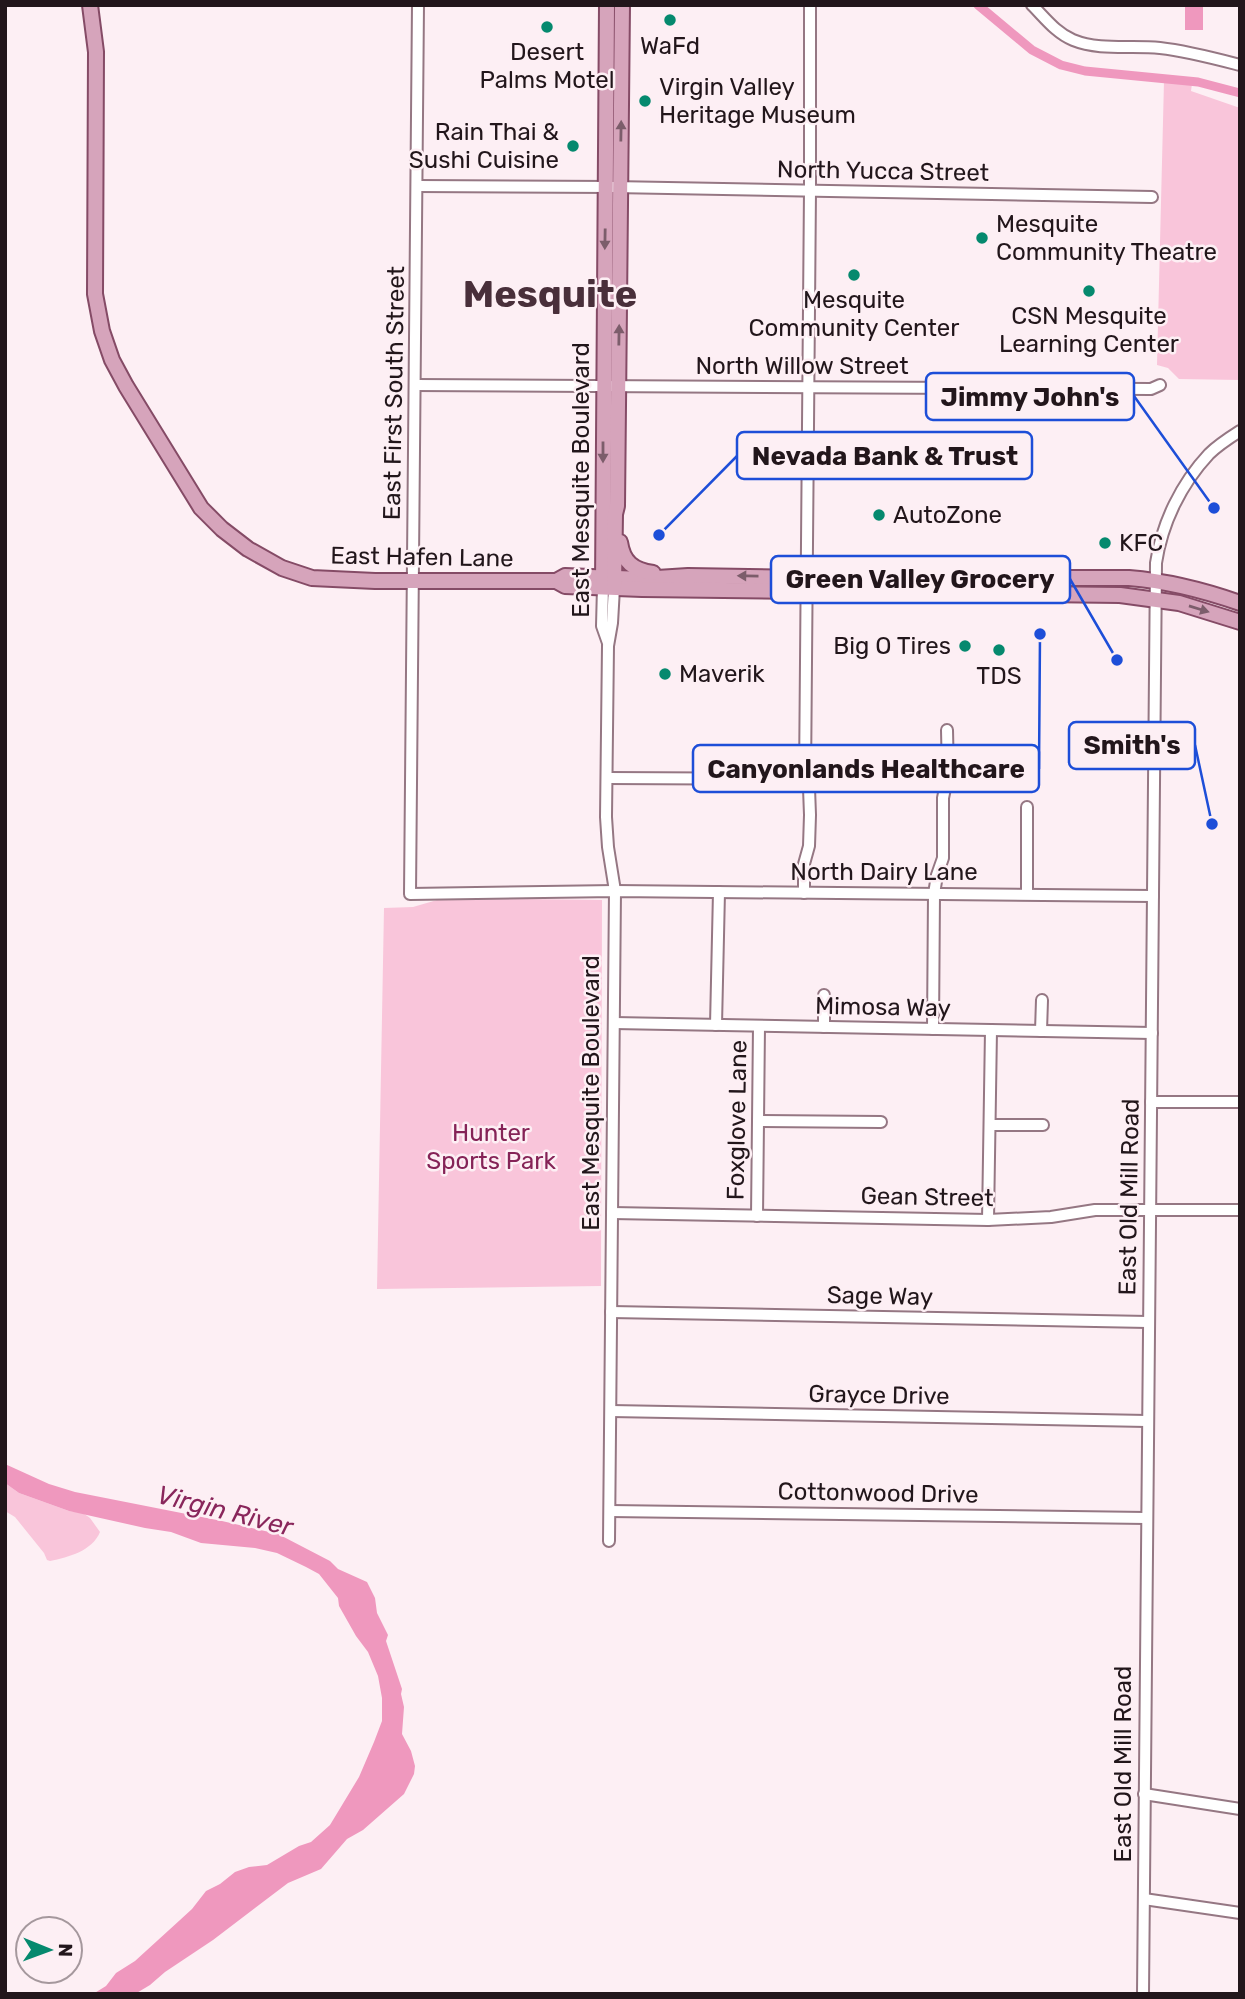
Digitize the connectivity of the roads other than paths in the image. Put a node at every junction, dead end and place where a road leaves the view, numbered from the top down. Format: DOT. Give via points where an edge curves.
graph roads {
  1 [pos="90,5"];
  2 [pos="418,5"];
  3 [pos="607,5"];
  4 [pos="622,5"];
  5 [pos="810,5"];
  6 [pos="1032,5"];
  7 [pos="1240,65"];
  8 [pos="417,186"];
  9 [pos="613,187"];
  10 [pos="810,190"];
  11 [pos="1152,197"];
  12 [pos="415,385"];
  13 [pos="1160,385"];
  14 [pos="611,386"];
  15 [pos="808,387"];
  16 [pos="1240,431"];
  17 [pos="617,506"];
  18 [pos="688,576"];
  19 [pos="1009,578"];
  20 [pos="1156,580"];
  21 [pos="413,581"];
  22 [pos="608,583"];
  23 [pos="807,584"];
  24 [pos="939,592"];
  25 [pos="1157,600"];
  26 [pos="1240,603"];
  27 [pos="1240,622"];
  28 [pos="947,730"];
  29 [pos="607,778"];
  30 [pos="804,779"];
  31 [pos="1027,807"];
  32 [pos="615,891"];
  33 [pos="719,892"];
  34 [pos="804,893"];
  35 [pos="410,894"];
  36 [pos="934,894"];
  37 [pos="1027,894"];
  38 [pos="1153,895"];
  39 [pos="824,995"];
  40 [pos="1042,1000"];
  41 [pos="614,1023"];
  42 [pos="716,1025"];
  43 [pos="759,1026"];
  44 [pos="824,1027"];
  45 [pos="933,1029"];
  46 [pos="991,1030"];
  47 [pos="1041,1031"];
  48 [pos="1152,1033"];
  49 [pos="1151,1102"];
  50 [pos="1240,1102"];
  51 [pos="758,1121"];
  52 [pos="881,1122"];
  53 [pos="990,1125"];
  54 [pos="1043,1125"];
  55 [pos="1150,1209"];
  56 [pos="1240,1210"];
  57 [pos="612,1213"];
  58 [pos="757,1216"];
  59 [pos="989,1220"];
  60 [pos="611,1312"];
  61 [pos="1149,1322"];
  62 [pos="611,1411"];
  63 [pos="1147,1421"];
  64 [pos="610,1511"];
  65 [pos="1146,1518"];
  66 [pos="610,1541"];
  67 [pos="1144,1794"];
  68 [pos="1240,1809"];
  69 [pos="1144,1899"];
  70 [pos="1240,1913"];
  71 [pos="1143,1994"];
  1 -- 21 [label="main road, East Hafen Lane" via="96,52 95,294 102,331 126,386 201,508 248,549 312,578"];
  2 -- 8 [label="street, East First South Street"];
  3 -- 9 [label="main road"];
  9 -- 4 [label="main road, one-way"];
  5 -- 10 [label="street"];
  6 -- 7 [label="street" via="1072,40 1094,46 1184,51"];
  8 -- 9 [label="street, North Yucca Street"];
  8 -- 12 [label="street, East First South Street"];
  9 -- 10 [label="street, North Yucca Street"];
  9 -- 14 [label="main road, East Mesquite Boulevard"];
  10 -- 11 [label="street, North Yucca Street"];
  10 -- 15 [label="street"];
  12 -- 14 [label="street, North Willow Street"];
  12 -- 21 [label="street, East First South Street"];
  13 -- 15 [label="street, North Willow Street" via="1152,389"];
  14 -- 15 [label="street, North Willow Street"];
  14 -- 17 [label="main road, East Mesquite Boulevard"];
  14 -- 22 [label="main road, East Mesquite Boulevard, one-way"];
  15 -- 23 [label="street"];
  16 -- 20 [label="street, East Old Mill Road" via="1209,454 1188,480 1159,543"];
  17 -- 18 [label="main road" via="620,545 629,564 646,572"];
  17 -- 22 [label="main road, East Mesquite Boulevard"];
  18 -- 22 [label="main road"];
  23 -- 18 [label="main road, one-way"];
  19 -- 20 [label="main road"];
  19 -- 23 [label="main road"];
  19 -- 24 [label="main road" via="997,583 946,582"];
  20 -- 25 [label="street, East Old Mill Road"];
  20 -- 26 [label="main road"];
  21 -- 22 [label="main road, East Hafen Lane"];
  21 -- 35 [label="street, East First South Street"];
  22 -- 23 [label="main road"];
  22 -- 29 [label="street, East Mesquite Boulevard" via="612,623"];
  23 -- 24 [label="main road"];
  23 -- 30 [label="street"];
  24 -- 25 [label="main road" via="1120,595"];
  25 -- 27 [label="main road, one-way"];
  25 -- 38 [label="street, East Old Mill Road"];
  28 -- 36 [label="street" via="943,858"];
  29 -- 30 [label="street"];
  29 -- 32 [label="street, East Mesquite Boulevard" via="607,837"];
  30 -- 34 [label="street" via="810,788"];
  31 -- 37 [label="street"];
  32 -- 33 [label="street, North Dairy Lane"];
  32 -- 35 [label="street, North Dairy Lane"];
  32 -- 41 [label="street, East Mesquite Boulevard"];
  33 -- 34 [label="street, North Dairy Lane"];
  33 -- 42 [label="street"];
  34 -- 36 [label="street, North Dairy Lane"];
  36 -- 37 [label="street, North Dairy Lane"];
  36 -- 45 [label="street"];
  37 -- 38 [label="street, North Dairy Lane"];
  38 -- 48 [label="street, East Old Mill Road"];
  39 -- 44 [label="street"];
  40 -- 47 [label="street"];
  41 -- 42 [label="street, Mimosa Way"];
  41 -- 57 [label="street, East Mesquite Boulevard"];
  42 -- 43 [label="street, Mimosa Way"];
  43 -- 44 [label="street, Mimosa Way"];
  43 -- 51 [label="street, Foxglove Lane"];
  44 -- 45 [label="street, Mimosa Way"];
  45 -- 46 [label="street, Mimosa Way"];
  46 -- 47 [label="street, Mimosa Way"];
  46 -- 53 [label="street"];
  47 -- 48 [label="street, Mimosa Way"];
  48 -- 49 [label="street, East Old Mill Road"];
  49 -- 50 [label="street"];
  49 -- 55 [label="street, East Old Mill Road"];
  51 -- 52 [label="street"];
  51 -- 58 [label="street, Foxglove Lane"];
  53 -- 54 [label="street"];
  53 -- 59 [label="street"];
  55 -- 56 [label="street, Gean Street"];
  55 -- 59 [label="street, Gean Street"];
  55 -- 61 [label="street, East Old Mill Road"];
  57 -- 58 [label="street, Gean Street"];
  57 -- 60 [label="street, East Mesquite Boulevard"];
  58 -- 59 [label="street, Gean Street"];
  60 -- 61 [label="street, Sage Way"];
  60 -- 62 [label="street, East Mesquite Boulevard"];
  61 -- 63 [label="street, East Old Mill Road"];
  62 -- 63 [label="street, Grayce Drive"];
  62 -- 64 [label="street, East Mesquite Boulevard"];
  63 -- 65 [label="street, East Old Mill Road"];
  64 -- 65 [label="street, Cottonwood Drive"];
  64 -- 66 [label="street, East Mesquite Boulevard"];
  65 -- 67 [label="street, East Old Mill Road"];
  67 -- 68 [label="street"];
  67 -- 69 [label="street, East Old Mill Road"];
  69 -- 70 [label="street"];
  69 -- 71 [label="street, East Old Mill Road"];
}
